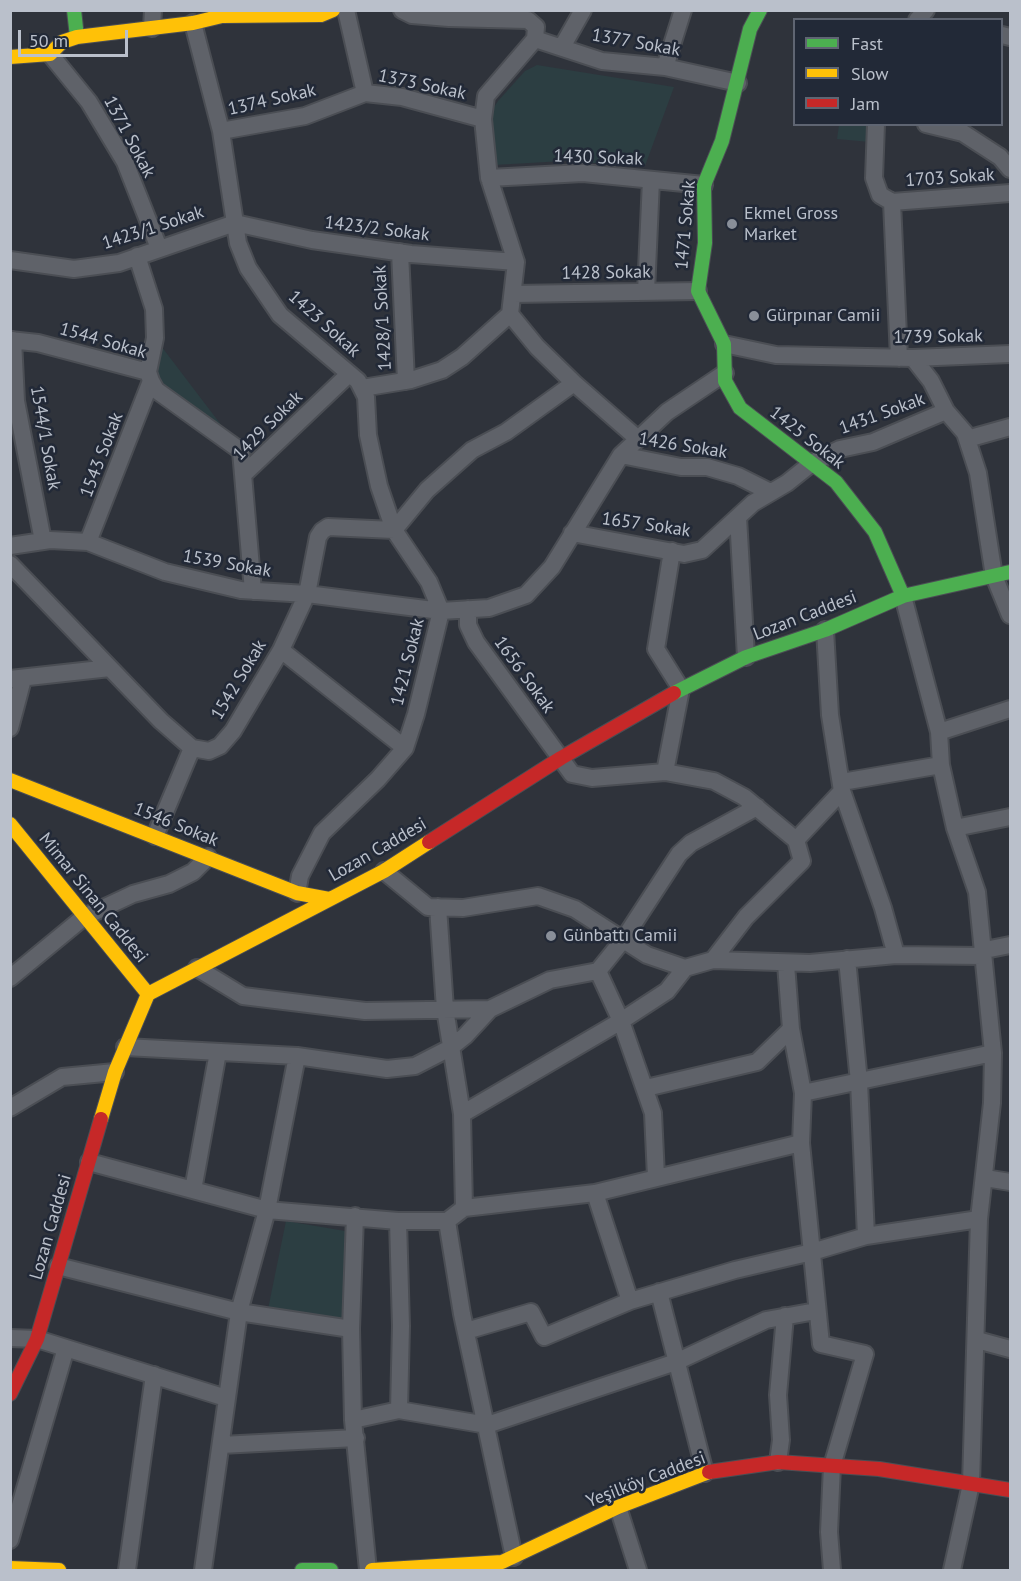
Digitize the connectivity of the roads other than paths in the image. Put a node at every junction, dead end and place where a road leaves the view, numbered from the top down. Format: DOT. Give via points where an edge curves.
graph roads {
  1 [pos="74,10"];
  2 [pos="153,10"];
  3 [pos="333,10"];
  4 [pos="346,10"];
  5 [pos="402,10"];
  6 [pos="583,10"];
  7 [pos="684,10"];
  8 [pos="760,10"];
  9 [pos="222,13"];
  10 [pos="193,23"];
  11 [pos="152,28"];
  12 [pos="77,37"];
  13 [pos="535,39"];
  14 [pos="562,48"];
  15 [pos="50,54"];
  16 [pos="10,57"];
  17 [pos="665,67"];
  18 [pos="738,83"];
  19 [pos="365,93"];
  20 [pos="483,119"];
  21 [pos="876,126"];
  22 [pos="934,126"];
  23 [pos="222,131"];
  24 [pos="1011,169"];
  25 [pos="489,178"];
  26 [pos="651,180"];
  27 [pos="704,185"];
  28 [pos="1011,193"];
  29 [pos="892,202"];
  30 [pos="235,223"];
  31 [pos="159,248"];
  32 [pos="400,252"];
  33 [pos="137,256"];
  34 [pos="10,260"];
  35 [pos="516,262"];
  36 [pos="698,291"];
  37 [pos="646,292"];
  38 [pos="514,294"];
  39 [pos="510,314"];
  40 [pos="12,340"];
  41 [pos="724,344"];
  42 [pos="1011,354"];
  43 [pos="906,358"];
  44 [pos="725,373"];
  45 [pos="349,374"];
  46 [pos="149,377"];
  47 [pos="406,381"];
  48 [pos="574,383"];
  49 [pos="362,388"];
  50 [pos="946,411"];
  51 [pos="1011,427"];
  52 [pos="638,439"];
  53 [pos="967,439"];
  54 [pos="621,455"];
  55 [pos="812,463"];
  56 [pos="244,474"];
  57 [pos="770,492"];
  58 [pos="738,517"];
  59 [pos="394,530"];
  60 [pos="572,533"];
  61 [pos="44,541"];
  62 [pos="88,542"];
  63 [pos="10,546"];
  64 [pos="672,551"];
  65 [pos="10,564"];
  66 [pos="1011,572"];
  67 [pos="994,576"];
  68 [pos="253,591"];
  69 [pos="307,594"];
  70 [pos="903,596"];
  71 [pos="468,609"];
  72 [pos="441,611"];
  73 [pos="1011,615"];
  74 [pos="825,630"];
  75 [pos="281,650"];
  76 [pos="746,657"];
  77 [pos="110,668"];
  78 [pos="17,679"];
  79 [pos="681,689"];
  80 [pos="1011,709"];
  81 [pos="10,728"];
  82 [pos="939,732"];
  83 [pos="192,748"];
  84 [pos="405,748"];
  85 [pos="561,758"];
  86 [pos="941,765"];
  87 [pos="664,772"];
  88 [pos="10,780"];
  89 [pos="842,787"];
  90 [pos="757,807"];
  91 [pos="1011,817"];
  92 [pos="10,824"];
  93 [pos="955,828"];
  94 [pos="155,836"];
  95 [pos="796,840"];
  96 [pos="208,857"];
  97 [pos="384,870"];
  98 [pos="297,893"];
  99 [pos="329,898"];
  100 [pos="438,907"];
  101 [pos="84,917"];
  102 [pos="623,940"];
  103 [pos="1011,945"];
  104 [pos="983,953"];
  105 [pos="896,955"];
  106 [pos="847,959"];
  107 [pos="713,960"];
  108 [pos="786,964"];
  109 [pos="197,968"];
  110 [pos="685,968"];
  111 [pos="598,970"];
  112 [pos="10,978"];
  113 [pos="148,994"];
  114 [pos="445,1009"];
  115 [pos="489,1009"];
  116 [pos="621,1021"];
  117 [pos="791,1029"];
  118 [pos="125,1047"];
  119 [pos="450,1048"];
  120 [pos="218,1052"];
  121 [pos="993,1053"];
  122 [pos="297,1056"];
  123 [pos="115,1072"];
  124 [pos="859,1082"];
  125 [pos="646,1088"];
  126 [pos="803,1093"];
  127 [pos="10,1108"];
  128 [pos="462,1114"];
  129 [pos="801,1143"];
  130 [pos="89,1162"];
  131 [pos="656,1177"];
  132 [pos="985,1178"];
  133 [pos="1011,1182"];
  134 [pos="193,1190"];
  135 [pos="595,1193"];
  136 [pos="464,1208"];
  137 [pos="267,1210"];
  138 [pos="356,1216"];
  139 [pos="979,1219"];
  140 [pos="398,1221"];
  141 [pos="447,1221"];
  142 [pos="866,1236"];
  143 [pos="812,1252"];
  144 [pos="58,1266"];
  145 [pos="659,1292"];
  146 [pos="630,1301"];
  147 [pos="816,1311"];
  148 [pos="239,1312"];
  149 [pos="785,1316"];
  150 [pos="351,1329"];
  151 [pos="466,1331"];
  152 [pos="10,1338"];
  153 [pos="37,1339"];
  154 [pos="976,1340"];
  155 [pos="66,1348"];
  156 [pos="1011,1348"];
  157 [pos="676,1362"];
  158 [pos="154,1375"];
  159 [pos="10,1394"];
  160 [pos="226,1398"];
  161 [pos="399,1410"];
  162 [pos="353,1420"];
  163 [pos="487,1425"];
  164 [pos="356,1438"];
  165 [pos="221,1445"];
  166 [pos="778,1462"];
  167 [pos="832,1466"];
  168 [pos="705,1473"];
  169 [pos="971,1484"];
  170 [pos="1011,1490"];
  171 [pos="618,1507"];
  172 [pos="10,1540"];
  173 [pos="507,1563"];
  174 [pos="10,1568"];
  175 [pos="59,1570"];
  176 [pos="127,1570"];
  177 [pos="202,1570"];
  178 [pos="302,1570"];
  179 [pos="311,1570"];
  180 [pos="331,1570"];
  181 [pos="370,1570"];
  182 [pos="638,1570"];
  183 [pos="832,1570"];
  184 [pos="952,1570"];
  1 -- 12 [label="street"];
  2 -- 11 [label="street"];
  3 -- 9 [label="street" via="321,15"];
  4 -- 19 [label="street, 1373 Sokak"];
  5 -- 13 [label="street" via="412,15 449,18 528,20 536,27"];
  6 -- 14 [label="street"];
  7 -- 17 [label="street"];
  8 -- 18 [label="street, 1471 Sokak" via="750,29"];
  9 -- 10 [label="street"];
  10 -- 11 [label="street"];
  10 -- 23 [label="street, 1423 Sokak"];
  11 -- 12 [label="street"];
  12 -- 15 [label="street" via="62,42"];
  13 -- 14 [label="street, 1377 Sokak"];
  13 -- 20 [label="street" via="486,96"];
  14 -- 17 [label="street, 1377 Sokak" via="602,61"];
  15 -- 16 [label="street"];
  15 -- 31 [label="street, 1371 Sokak" via="89,102 125,162"];
  17 -- 18 [label="street, 1377 Sokak"];
  18 -- 27 [label="street, 1471 Sokak" via="722,141"];
  19 -- 20 [label="street, 1373 Sokak" via="402,98"];
  19 -- 23 [label="street, 1374 Sokak" via="305,116"];
  20 -- 25 [label="street"];
  21 -- 29 [label="street" via="874,178 880,195"];
  22 -- 24 [label="street" via="963,133"];
  23 -- 30 [label="street, 1423 Sokak"];
  25 -- 26 [label="street, 1430 Sokak" via="583,173"];
  25 -- 35 [label="street"];
  26 -- 27 [label="street, 1430 Sokak"];
  26 -- 37 [label="street"];
  27 -- 36 [label="street, 1471 Sokak" via="705,243"];
  28 -- 29 [label="street, 1703 Sokak"];
  29 -- 43 [label="street"];
  30 -- 31 [label="street, 1423/1 Sokak"];
  30 -- 32 [label="street, 1423/2 Sokak" via="312,240"];
  30 -- 45 [label="street, 1423 Sokak" via="248,268 280,315"];
  31 -- 33 [label="street, 1423/1 Sokak"];
  32 -- 35 [label="street, 1423/2 Sokak"];
  32 -- 47 [label="street, 1428/1 Sokak"];
  33 -- 34 [label="street, 1423/1 Sokak" via="119,263 74,269"];
  33 -- 46 [label="street, 1543 Sokak" via="154,309 155,338"];
  35 -- 38 [label="street"];
  36 -- 37 [label="street, 1428 Sokak"];
  36 -- 41 [label="street, 1471 Sokak"];
  37 -- 38 [label="street, 1428 Sokak"];
  38 -- 39 [label="street"];
  39 -- 47 [label="street" via="442,370"];
  39 -- 48 [label="street"];
  40 -- 46 [label="street, 1544 Sokak" via="38,343"];
  40 -- 61 [label="street, 1544/1 Sokak" via="16,401"];
  41 -- 43 [label="street, 1739 Sokak" via="776,355"];
  41 -- 44 [label="street, 1471 Sokak"];
  42 -- 43 [label="street, 1739 Sokak"];
  43 -- 50 [label="street" via="931,381"];
  44 -- 52 [label="street, 1421 Sokak" via="667,412"];
  44 -- 55 [label="street, 1425 Sokak" via="725,381 740,408"];
  45 -- 49 [label="street, 1423 Sokak"];
  45 -- 56 [label="street, 1429 Sokak"];
  46 -- 56 [label="street, 1544 Sokak" via="156,390 241,451"];
  46 -- 62 [label="street, 1543 Sokak"];
  47 -- 49 [label="street"];
  48 -- 52 [label="street"];
  48 -- 59 [label="street" via="507,432 472,450 427,490"];
  49 -- 59 [label="street" via="377,476"];
  50 -- 53 [label="street"];
  50 -- 55 [label="street, 1431 Sokak"];
  51 -- 53 [label="street"];
  52 -- 54 [label="street, 1421 Sokak"];
  53 -- 67 [label="street" via="978,473"];
  54 -- 57 [label="street, 1426 Sokak" via="681,467 706,466"];
  54 -- 60 [label="street, 1421 Sokak"];
  55 -- 57 [label="street, 1431 Sokak"];
  55 -- 70 [label="street, 1425 Sokak" via="836,482 875,532"];
  56 -- 68 [label="street, 1429 Sokak"];
  57 -- 58 [label="street, 1657 Sokak"];
  58 -- 64 [label="street, 1657 Sokak" via="702,550 684,554"];
  58 -- 76 [label="street"];
  59 -- 69 [label="street, 1542 Sokak" via="328,527 322,531"];
  59 -- 72 [label="street" via="429,582"];
  60 -- 64 [label="street, 1657 Sokak"];
  60 -- 71 [label="street, 1421 Sokak" via="552,567 526,595 489,608"];
  61 -- 62 [label="street, 1539 Sokak"];
  61 -- 63 [label="street, 1539 Sokak"];
  62 -- 68 [label="street, 1539 Sokak" via="165,572"];
  64 -- 79 [label="street" via="656,649"];
  65 -- 77 [label="street"];
  66 -- 67 [label="street, Lozan Caddesi"];
  67 -- 70 [label="street, Lozan Caddesi"];
  67 -- 73 [label="street"];
  68 -- 69 [label="street, 1539 Sokak"];
  69 -- 72 [label="street, 1539 Sokak"];
  69 -- 75 [label="street, 1542 Sokak"];
  70 -- 74 [label="street, Lozan Caddesi"];
  70 -- 82 [label="street"];
  71 -- 72 [label="street, 1421 Sokak"];
  71 -- 85 [label="street, 1656 Sokak" via="468,625 476,642"];
  72 -- 84 [label="street, 1421 Sokak"];
  74 -- 76 [label="street, Lozan Caddesi"];
  74 -- 89 [label="street" via="830,715"];
  75 -- 83 [label="street, 1542 Sokak" via="220,746 208,751"];
  75 -- 84 [label="street"];
  76 -- 79 [label="street, Lozan Caddesi"];
  77 -- 78 [label="street"];
  77 -- 83 [label="street"];
  78 -- 81 [label="street"];
  79 -- 85 [label="street, Lozan Caddesi"];
  79 -- 87 [label="street"];
  80 -- 82 [label="street"];
  82 -- 86 [label="street"];
  83 -- 94 [label="street"];
  84 -- 98 [label="street, 1421 Sokak" via="322,833 300,876"];
  85 -- 87 [label="street, 1656 Sokak" via="572,774 592,778"];
  85 -- 97 [label="street, Lozan Caddesi"];
  86 -- 89 [label="street"];
  86 -- 93 [label="street"];
  87 -- 90 [label="street, 1656 Sokak" via="714,781"];
  88 -- 94 [label="street, 1546 Sokak"];
  89 -- 95 [label="street"];
  89 -- 105 [label="street"];
  90 -- 95 [label="street, 1656 Sokak"];
  90 -- 102 [label="street" via="691,843"];
  91 -- 93 [label="street"];
  92 -- 101 [label="street, Mimar Sinan Caddesi"];
  93 -- 104 [label="street" via="977,892"];
  94 -- 96 [label="street, 1546 Sokak"];
  95 -- 107 [label="street" via="802,861 746,917"];
  96 -- 98 [label="street, 1546 Sokak"];
  96 -- 101 [label="street" via="193,872 169,884 133,894"];
  97 -- 99 [label="street, Lozan Caddesi"];
  97 -- 100 [label="street" via="428,906"];
  98 -- 99 [label="street, 1546 Sokak"];
  99 -- 109 [label="street, Lozan Caddesi"];
  100 -- 102 [label="street" via="463,908 538,896 575,909"];
  100 -- 114 [label="street"];
  101 -- 112 [label="street"];
  101 -- 113 [label="street, Mimar Sinan Caddesi"];
  102 -- 110 [label="street" via="647,955"];
  102 -- 111 [label="street"];
  103 -- 104 [label="street"];
  104 -- 105 [label="street"];
  104 -- 121 [label="street"];
  105 -- 106 [label="street"];
  106 -- 108 [label="street"];
  106 -- 124 [label="street"];
  107 -- 108 [label="street"];
  107 -- 110 [label="street"];
  108 -- 117 [label="street"];
  109 -- 113 [label="street, Lozan Caddesi"];
  109 -- 114 [label="street" via="243,996 366,1011"];
  110 -- 116 [label="street" via="667,991"];
  111 -- 115 [label="street" via="550,980"];
  111 -- 116 [label="street"];
  113 -- 118 [label="street, Lozan Caddesi"];
  114 -- 115 [label="street"];
  114 -- 119 [label="street"];
  115 -- 119 [label="street"];
  116 -- 125 [label="street"];
  116 -- 128 [label="street"];
  117 -- 125 [label="street" via="757,1062"];
  117 -- 126 [label="street"];
  118 -- 120 [label="street"];
  118 -- 123 [label="street, Lozan Caddesi"];
  119 -- 122 [label="street" via="415,1066 387,1070"];
  119 -- 128 [label="street" via="455,1058"];
  120 -- 122 [label="street"];
  120 -- 134 [label="street"];
  121 -- 124 [label="street"];
  121 -- 132 [label="street"];
  122 -- 137 [label="street"];
  123 -- 127 [label="street" via="62,1077"];
  123 -- 130 [label="street, Lozan Caddesi"];
  124 -- 126 [label="street"];
  124 -- 142 [label="street"];
  125 -- 131 [label="street" via="654,1113"];
  126 -- 129 [label="street"];
  128 -- 136 [label="street"];
  129 -- 131 [label="street"];
  129 -- 143 [label="street"];
  130 -- 134 [label="street"];
  130 -- 144 [label="street, Lozan Caddesi"];
  131 -- 135 [label="street"];
  132 -- 133 [label="street"];
  132 -- 139 [label="street"];
  134 -- 137 [label="street"];
  135 -- 136 [label="street"];
  135 -- 146 [label="street"];
  136 -- 141 [label="street"];
  137 -- 138 [label="street"];
  137 -- 148 [label="street"];
  138 -- 140 [label="street"];
  138 -- 150 [label="street"];
  139 -- 142 [label="street"];
  139 -- 154 [label="street"];
  140 -- 141 [label="street"];
  140 -- 161 [label="street"];
  141 -- 151 [label="street"];
  142 -- 143 [label="street"];
  143 -- 145 [label="street"];
  143 -- 147 [label="street"];
  144 -- 148 [label="street"];
  144 -- 153 [label="street, Lozan Caddesi"];
  145 -- 146 [label="street"];
  145 -- 157 [label="street"];
  146 -- 151 [label="street" via="544,1337 531,1312"];
  147 -- 149 [label="street"];
  147 -- 167 [label="street" via="821,1344 865,1354"];
  148 -- 150 [label="street"];
  148 -- 160 [label="street"];
  149 -- 157 [label="street" via="766,1320"];
  149 -- 166 [label="street" via="777,1395 781,1440"];
  150 -- 162 [label="street"];
  151 -- 163 [label="street"];
  152 -- 153 [label="street"];
  153 -- 155 [label="street"];
  153 -- 159 [label="street, Lozan Caddesi"];
  154 -- 156 [label="street"];
  154 -- 169 [label="street"];
  155 -- 158 [label="street"];
  155 -- 172 [label="street"];
  157 -- 163 [label="street"];
  157 -- 168 [label="street"];
  158 -- 160 [label="street"];
  158 -- 176 [label="street"];
  160 -- 165 [label="street"];
  161 -- 162 [label="street"];
  161 -- 163 [label="street"];
  162 -- 164 [label="street"];
  163 -- 173 [label="street"];
  164 -- 165 [label="street"];
  164 -- 181 [label="street"];
  165 -- 177 [label="street"];
  166 -- 167 [label="street, Yeşilköy Caddesi"];
  166 -- 168 [label="street, Yeşilköy Caddesi"];
  167 -- 169 [label="street, Yeşilköy Caddesi" via="879,1469"];
  167 -- 183 [label="street"];
  168 -- 171 [label="street, Yeşilköy Caddesi"];
  169 -- 170 [label="street, Yeşilköy Caddesi"];
  169 -- 184 [label="street"];
  171 -- 173 [label="street, Yeşilköy Caddesi"];
  171 -- 182 [label="street"];
  173 -- 181 [label="street, Yeşilköy Caddesi"];
  174 -- 175 [label="street"];
  178 -- 179 [label="street"];
  179 -- 180 [label="street"];
}
